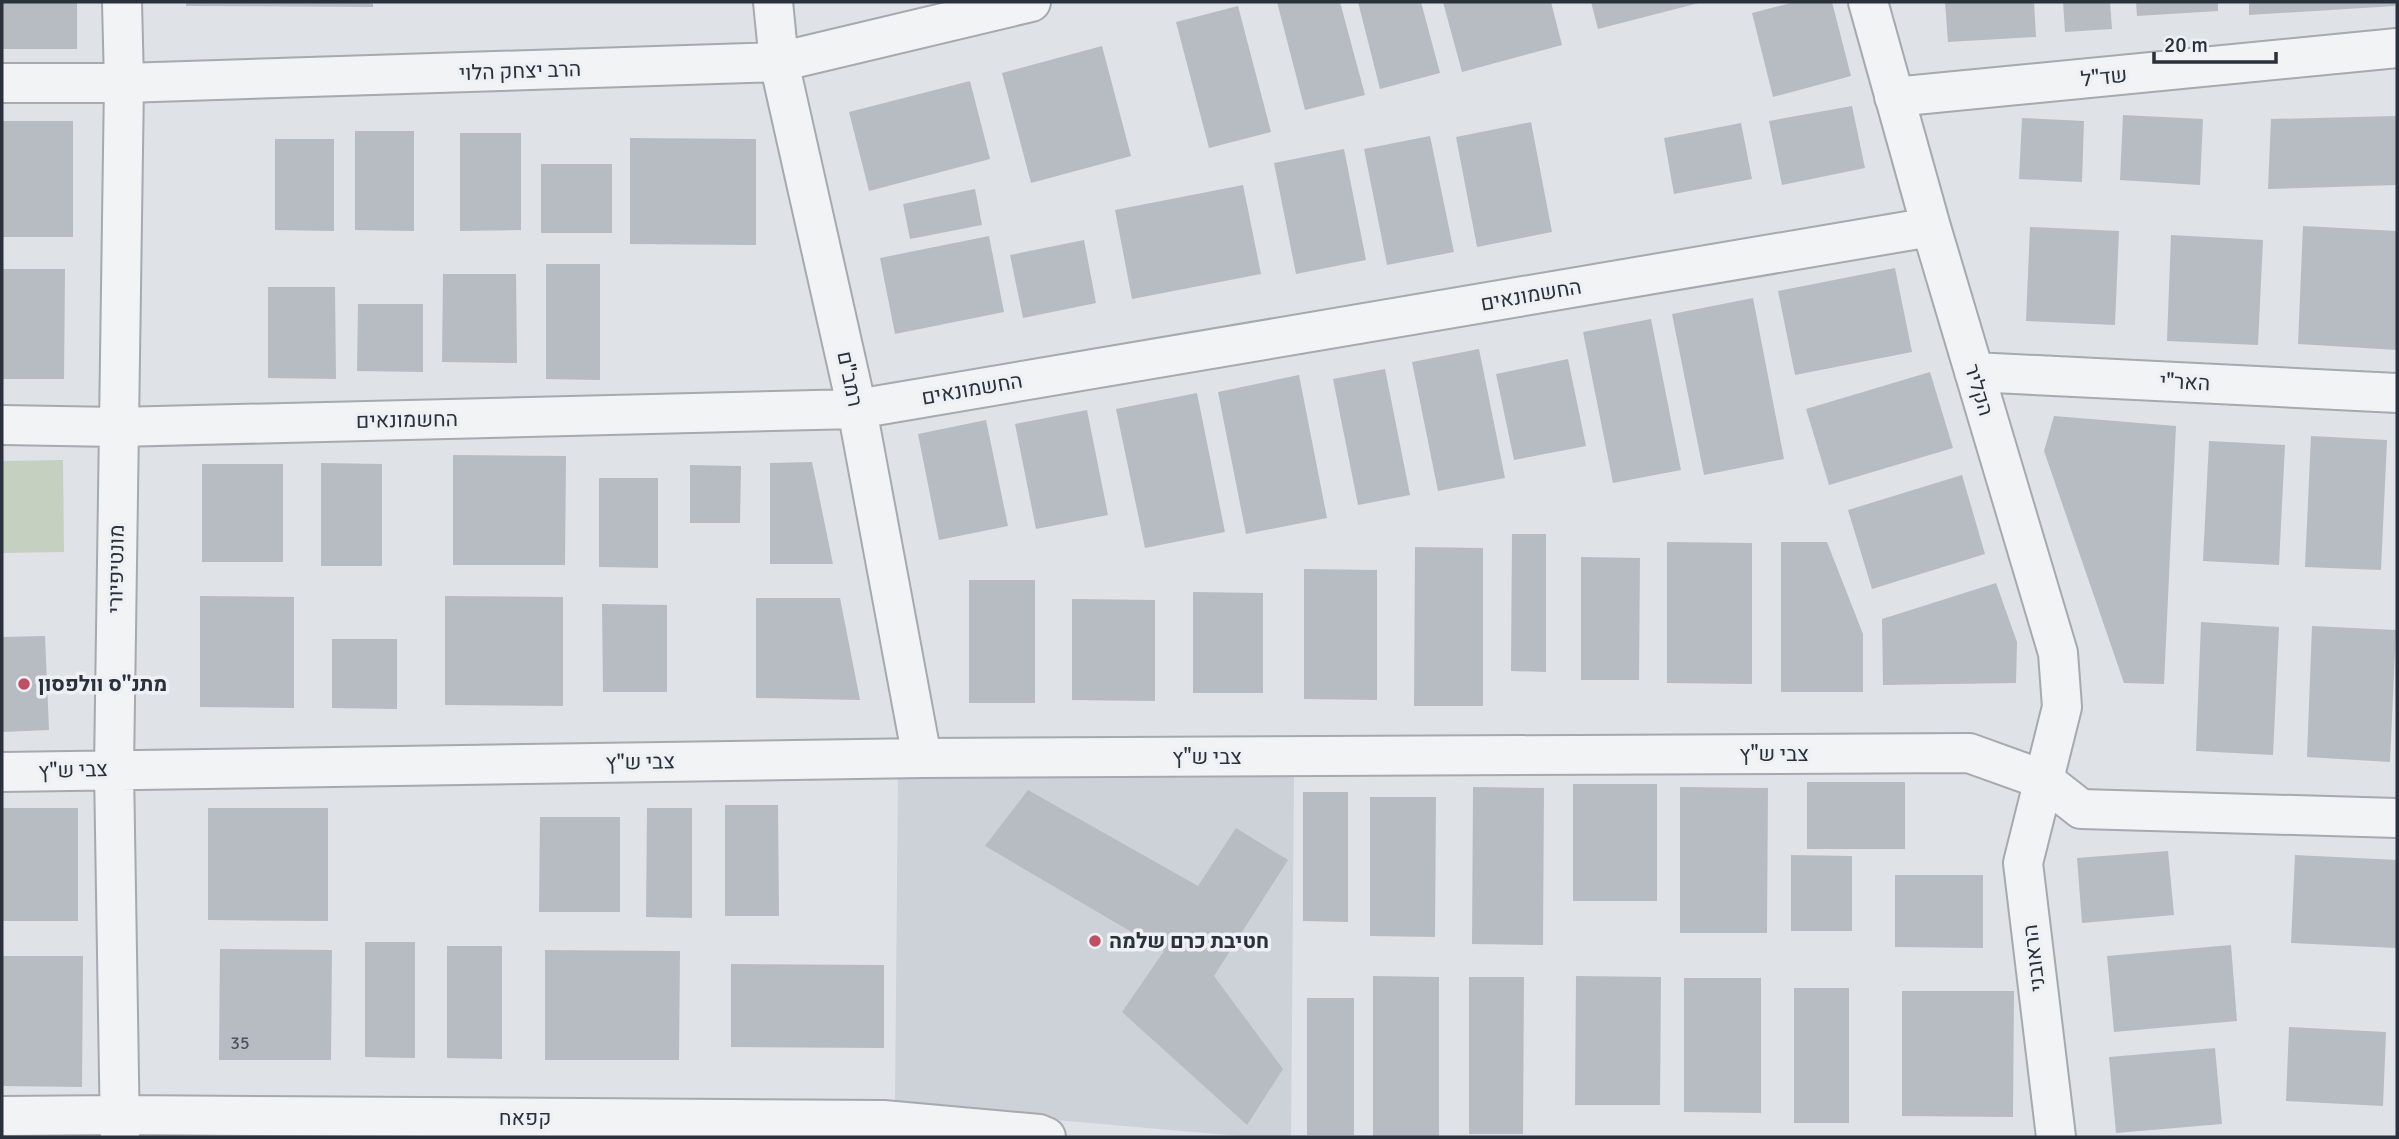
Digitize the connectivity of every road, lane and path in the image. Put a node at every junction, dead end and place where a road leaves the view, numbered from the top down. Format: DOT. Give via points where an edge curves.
graph roads {
  1 [pos="122,2"];
  2 [pos="773,2"];
  3 [pos="1031,2"];
  4 [pos="1868,2"];
  5 [pos="2397,48"];
  6 [pos="779,62"];
  7 [pos="2,83"];
  8 [pos="124,83"];
  9 [pos="1894,97"];
  10 [pos="1931,227"];
  11 [pos="1973,372"];
  12 [pos="2397,393"];
  13 [pos="857,409"];
  14 [pos="2,425"];
  15 [pos="117,427"];
  16 [pos="922,758"];
  17 [pos="114,769"];
  18 [pos="2,772"];
  19 [pos="2044,780"];
  20 [pos="2397,818"];
  21 [pos="2,1116"];
  22 [pos="120,1126"];
  23 [pos="1046,1137"];
  24 [pos="2056,1137"];
  1 -- 8 [label="street, מונטיפיורי"];
  2 -- 6 [label="street, רמב\"ם"];
  3 -- 6 [label="street, הרב יצחק הלוי"];
  4 -- 9 [label="street, הקליר"];
  5 -- 9 [label="street, שד\"ל"];
  6 -- 8 [label="street, הרב יצחק הלוי"];
  6 -- 13 [label="street, רמב\"ם"];
  7 -- 8 [label="street, הרב יצחק הלוי"];
  8 -- 15 [label="street, מונטיפיורי"];
  9 -- 10 [label="street, הקליר"];
  10 -- 11 [label="street, הקליר"];
  10 -- 13 [label="street, החשמונאים"];
  11 -- 12 [label="street, האר\"י"];
  11 -- 19 [label="street, הקליר" via="2058,653 2062,707"];
  13 -- 15 [label="street, החשמונאים"];
  13 -- 16 [label="street, רמב\"ם"];
  14 -- 15 [label="street, החשמונאים"];
  15 -- 17 [label="street, מונטיפיורי"];
  16 -- 17 [label="street, צבי ש\"ץ"];
  16 -- 19 [label="street, צבי ש\"ץ" via="1969,753"];
  17 -- 18 [label="street, צבי ש\"ץ"];
  17 -- 22 [label="street, מונטיפיורי"];
  19 -- 20 [label="street, צבי ש\"ץ" via="2081,809"];
  19 -- 24 [label="street, הראובני" via="2023,863"];
  21 -- 22 [label="street, קפאח"];
  22 -- 23 [label="street, קפאח" via="883,1120"];
}
